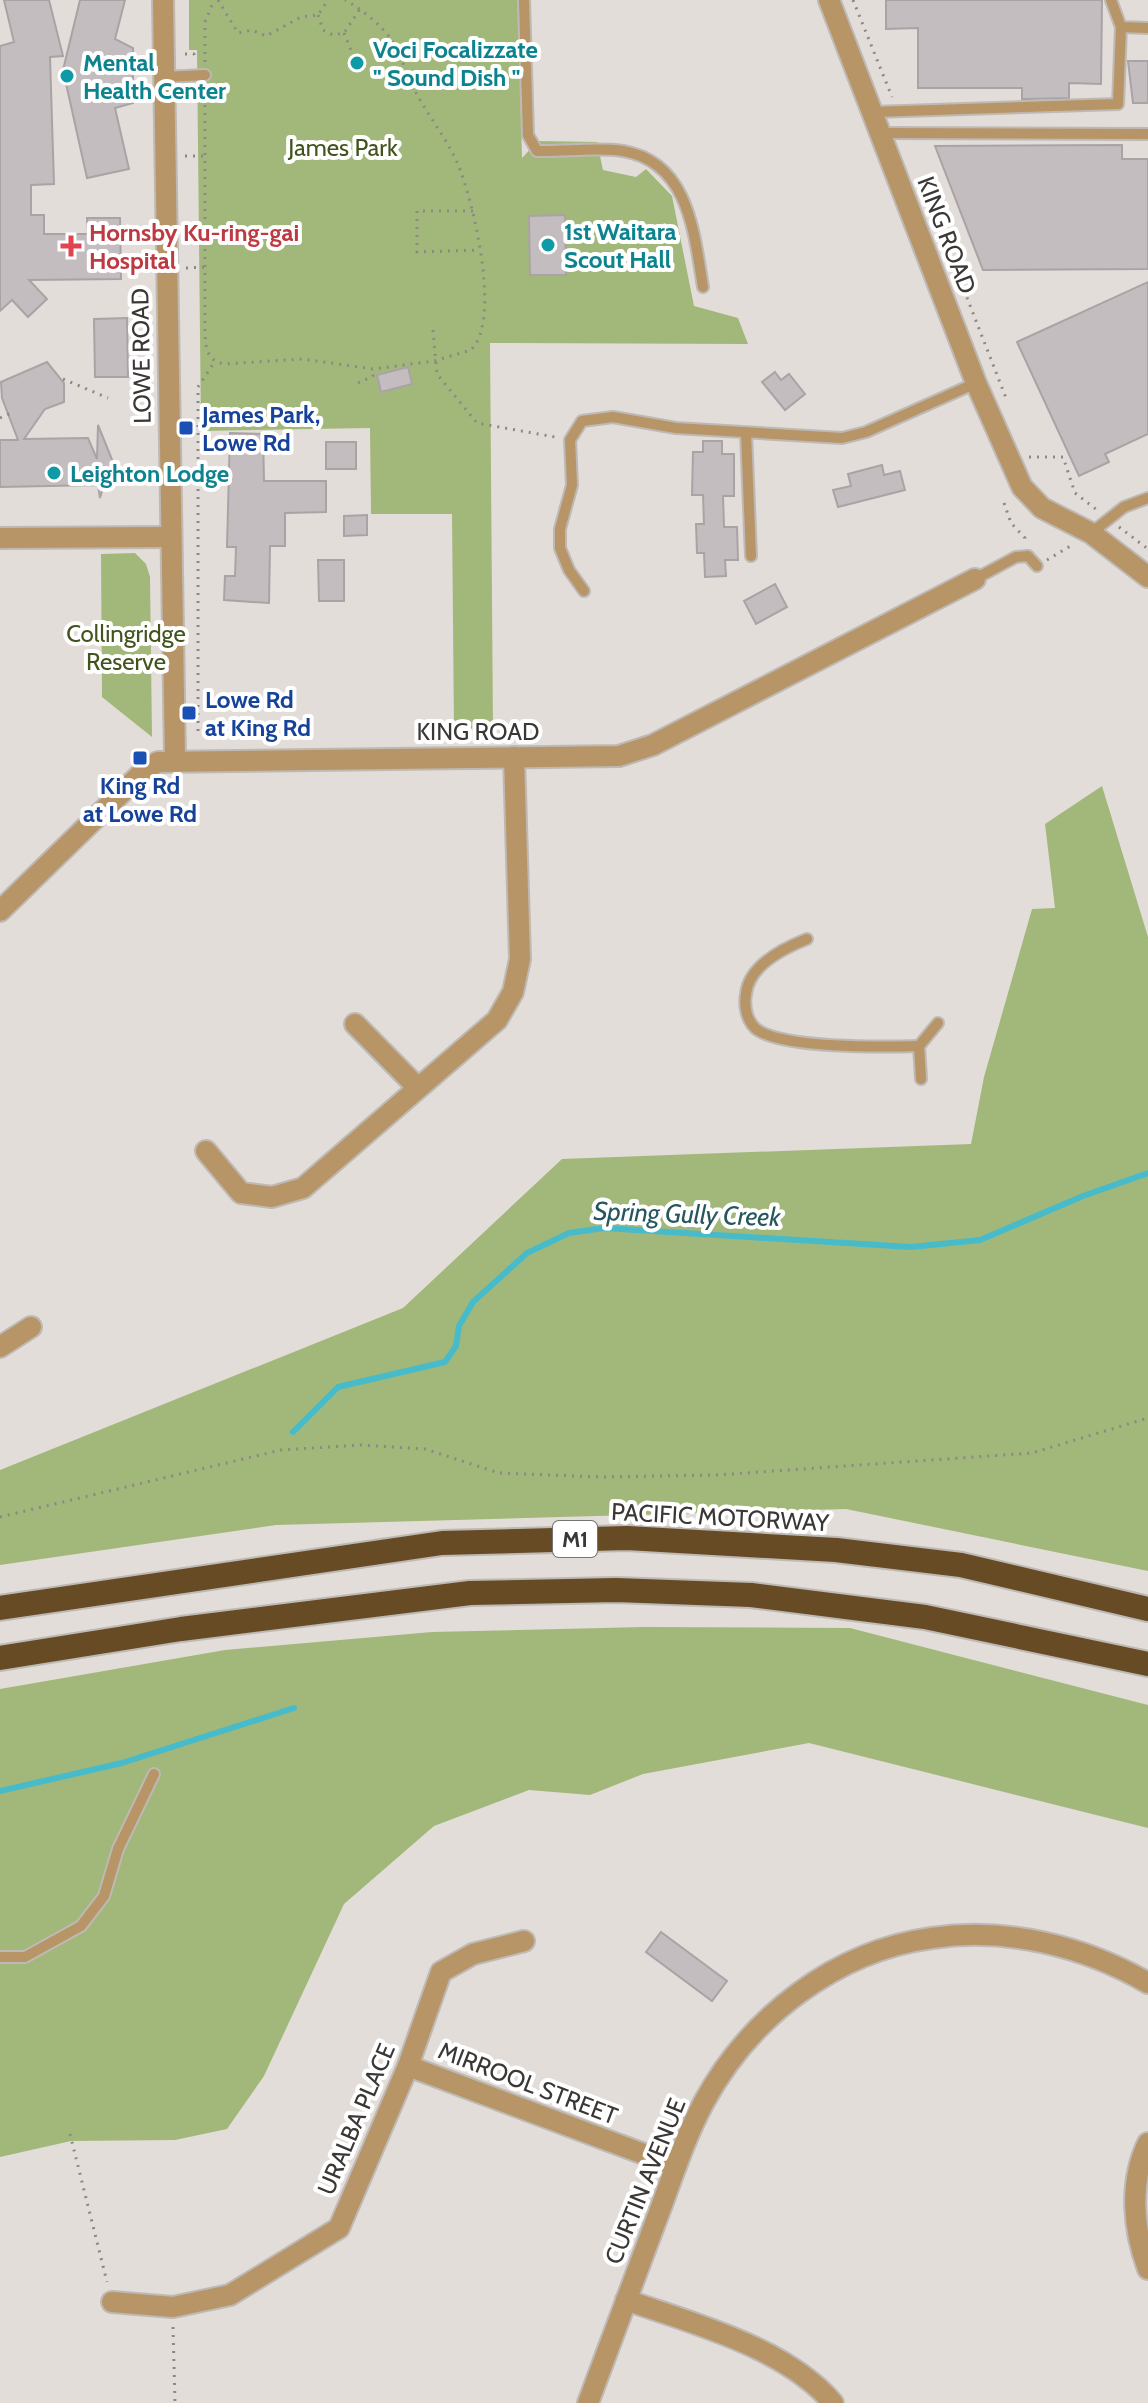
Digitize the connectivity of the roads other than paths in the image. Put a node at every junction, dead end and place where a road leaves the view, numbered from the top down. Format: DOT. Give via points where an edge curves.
graph roads {
  1 [pos="163,0"];
  2 [pos="524,0"];
  3 [pos="829,0"];
  4 [pos="1111,0"];
  5 [pos="1121,27"];
  6 [pos="1148,28"];
  7 [pos="205,75"];
  8 [pos="164,77"];
  9 [pos="873,112"];
  10 [pos="881,133"];
  11 [pos="1148,134"];
  12 [pos="703,287"];
  13 [pos="976,383"];
  14 [pos="746,433"];
  15 [pos="1148,498"];
  16 [pos="1091,533"];
  17 [pos="170,537"];
  18 [pos="0,538"];
  19 [pos="751,556"];
  20 [pos="1037,566"];
  21 [pos="1148,577"];
  22 [pos="975,579"];
  23 [pos="584,591"];
  24 [pos="514,757"];
  25 [pos="175,759"];
  26 [pos="0,911"];
  27 [pos="807,939"];
  28 [pos="938,1023"];
  29 [pos="355,1024"];
  30 [pos="919,1046"];
  31 [pos="921,1079"];
  32 [pos="417,1087"];
  33 [pos="206,1151"];
  34 [pos="31,1327"];
  35 [pos="0,1347"];
  36 [pos="0,1608"];
  37 [pos="1148,1609"];
  38 [pos="0,1658"];
  39 [pos="1148,1664"];
  40 [pos="154,1774"];
  41 [pos="524,1941"];
  42 [pos="0,1957"];
  43 [pos="1148,1983"];
  44 [pos="408,2066"];
  45 [pos="1148,2143"];
  46 [pos="676,2166"];
  47 [pos="1148,2269"];
  48 [pos="626,2300"];
  49 [pos="112,2302"];
  50 [pos="588,2403"];
  51 [pos="833,2403"];
  1 -- 8 [label="street, LOWE ROAD"];
  2 -- 12 [label="lane" via="528,135 537,151 621,151 646,157 667,171 692,218"];
  3 -- 9 [label="street, KING ROAD"];
  4 -- 5 [label="lane"];
  5 -- 6 [label="lane"];
  5 -- 9 [label="lane" via="1118,104"];
  7 -- 8 [label="lane"];
  8 -- 17 [label="street, LOWE ROAD"];
  9 -- 10 [label="street, KING ROAD"];
  10 -- 11 [label="lane"];
  10 -- 13 [label="street, KING ROAD"];
  13 -- 14 [label="lane" via="853,437"];
  13 -- 16 [label="street, KING ROAD" via="1022,487 1042,508"];
  14 -- 19 [label="lane"];
  14 -- 23 [label="lane" via="613,417 582,421 570,440 572,485 560,548"];
  15 -- 16 [label="lane" via="1124,507"];
  16 -- 21 [label="street"];
  17 -- 18 [label="street"];
  17 -- 25 [label="street, LOWE ROAD"];
  20 -- 22 [label="lane" via="1028,556 1016,557"];
  22 -- 24 [label="street, KING ROAD" via="653,745 619,756"];
  24 -- 25 [label="street, KING ROAD"];
  24 -- 32 [label="street" via="520,959 513,992 497,1020"];
  25 -- 26 [label="street, KING ROAD" via="146,769"];
  27 -- 30 [label="lane" via="751,976 745,1001 756,1029 793,1040 855,1047"];
  28 -- 30 [label="lane"];
  29 -- 32 [label="street"];
  30 -- 31 [label="lane"];
  32 -- 33 [label="street" via="303,1188 272,1197 241,1193"];
  34 -- 35 [label="street"];
  36 -- 37 [label="highway, PACIFIC MOTORWAY / M1" via="442,1543 627,1538 836,1550 961,1565"];
  38 -- 39 [label="highway, M1" via="470,1593 616,1590 751,1595 925,1617"];
  40 -- 42 [label="lane" via="118,1849 104,1896 81,1926 25,1957"];
  41 -- 44 [label="street, URALBA PLACE" via="473,1954 441,1972"];
  43 -- 46 [label="street, CURTIN AVENUE" via="1117,1965 1012,1936 949,1935 876,1951 804,1988 736,2052 704,2102"];
  44 -- 46 [label="street, MIRROOL STREET"];
  44 -- 49 [label="street, URALBA PLACE" via="339,2228 230,2295 173,2307"];
  45 -- 47 [label="street" via="1135,2185 1135,2208 1139,2247"];
  46 -- 48 [label="street, CURTIN AVENUE"];
  48 -- 50 [label="street, CURTIN AVENUE"];
  48 -- 51 [label="street" via="745,2342 821,2389"];
}
